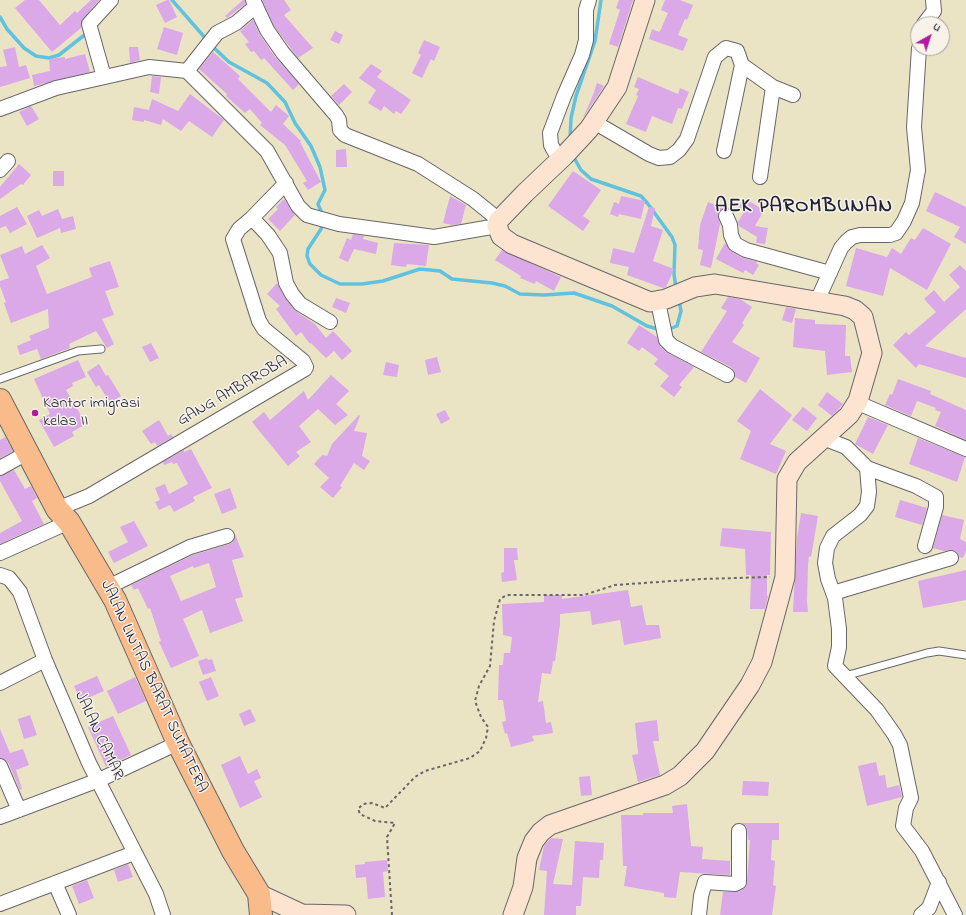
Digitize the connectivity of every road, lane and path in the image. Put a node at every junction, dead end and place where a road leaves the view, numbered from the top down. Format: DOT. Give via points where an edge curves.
graph roads {
  1 [pos="111,0"];
  2 [pos="589,0"];
  3 [pos="645,0"];
  4 [pos="933,0"];
  5 [pos="254,3"];
  6 [pos="930,16"];
  7 [pos="918,56"];
  8 [pos="742,65"];
  9 [pos="186,71"];
  10 [pos="104,77"];
  11 [pos="773,87"];
  12 [pos="793,95"];
  13 [pos="0,108"];
  14 [pos="592,126"];
  15 [pos="724,151"];
  16 [pos="562,159"];
  17 [pos="760,177"];
  18 [pos="286,183"];
  19 [pos="726,216"];
  20 [pos="252,218"];
  21 [pos="498,223"];
  22 [pos="830,273"];
  23 [pos="817,301"];
  24 [pos="662,307"];
  25 [pos="330,322"];
  26 [pos="101,349"];
  27 [pos="727,375"];
  28 [pos="0,380"];
  29 [pos="0,400"];
  30 [pos="858,401"];
  31 [pos="823,438"];
  32 [pos="966,449"];
  33 [pos="27,453"];
  34 [pos="0,468"];
  35 [pos="867,468"];
  36 [pos="63,516"];
  37 [pos="227,536"];
  38 [pos="925,546"];
  39 [pos="0,553"];
  40 [pos="951,558"];
  41 [pos="0,575"];
  42 [pos="786,577"];
  43 [pos="108,587"];
  44 [pos="833,593"];
  45 [pos="966,655"];
  46 [pos="45,660"];
  47 [pos="845,676"];
  48 [pos="0,683"];
  49 [pos="178,743"];
  50 [pos="0,766"];
  51 [pos="99,780"];
  52 [pos="19,810"];
  53 [pos="0,817"];
  54 [pos="739,831"];
  55 [pos="134,853"];
  56 [pos="939,882"];
  57 [pos="55,883"];
  58 [pos="259,894"];
  59 [pos="0,904"];
  60 [pos="301,914"];
  61 [pos="69,915"];
  62 [pos="163,915"];
  63 [pos="261,915"];
  64 [pos="346,915"];
  65 [pos="392,915"];
  66 [pos="513,915"];
  67 [pos="699,915"];
  68 [pos="921,915"];
  69 [pos="955,915"];
  1 -- 10 [label="street" via="89,24 92,42"];
  2 -- 16 [label="street" via="586,10 586,40 582,55 550,132 551,146"];
  3 -- 14 [label="main road" via="617,87"];
  4 -- 6 [label="street" via="934,11"];
  5 -- 9 [label="street" via="236,23 217,33"];
  5 -- 21 [label="street" via="267,30 283,53 336,115 340,130 345,135 418,164 473,199"];
  7 -- 22 [label="street" via="914,127 918,170 912,203 896,233 852,236 846,242"];
  8 -- 11 [label="street"];
  8 -- 14 [label="street" via="737,51 726,48 715,56 687,139 670,157 659,158"];
  8 -- 15 [label="street"];
  9 -- 10 [label="street" via="149,67"];
  9 -- 18 [label="street" via="266,152"];
  10 -- 13 [label="street" via="56,88"];
  11 -- 12 [label="street"];
  11 -- 17 [label="street"];
  14 -- 16 [label="main road"];
  16 -- 21 [label="main road" via="525,192"];
  18 -- 20 [label="street, GANG AMBAROBA"];
  18 -- 21 [label="street" via="301,211 315,219 434,237"];
  19 -- 22 [label="street" via="735,244 746,250"];
  20 -- 25 [label="street" via="280,253 286,282 292,294 300,304"];
  20 -- 36 [label="street, GANG AMBAROBA" via="239,229 233,239 259,321 264,329 303,361 305,370 89,496"];
  21 -- 24 [label="main road" via="501,236 512,244"];
  22 -- 23 [label="street"];
  23 -- 24 [label="main road" via="704,284 687,290"];
  23 -- 30 [label="main road" via="845,306 863,317 872,353"];
  24 -- 27 [label="street" via="666,340 672,346"];
  26 -- 28 [label="lane" via="78,350"];
  29 -- 33 [label="highway, JALAN LINTAS BARAT SUMATERA"];
  30 -- 31 [label="main road" via="849,415"];
  30 -- 32 [label="street"];
  31 -- 35 [label="street" via="846,447"];
  31 -- 42 [label="main road" via="797,462 787,479"];
  33 -- 34 [label="street"];
  33 -- 36 [label="highway, JALAN LINTAS BARAT SUMATERA"];
  35 -- 38 [label="street" via="916,486 936,497 936,507"];
  35 -- 44 [label="street" via="867,506 860,515 833,536 827,548 825,563"];
  36 -- 39 [label="street"];
  36 -- 43 [label="highway, JALAN LINTAS BARAT SUMATERA"];
  37 -- 43 [label="street" via="190,546"];
  40 -- 44 [label="street"];
  41 -- 46 [label="street, JALAN CAMAR" via="9,578 20,592"];
  42 -- 65 [label="path" via="615,585 584,595 507,595 500,599 494,621 490,666 479,686 475,701 488,727 480,751 470,758 425,771 415,777 385,808 372,803 362,804 358,809 360,814 375,821 395,823 387,837"];
  42 -- 66 [label="main road" via="757,672 705,751 680,776 665,785 550,825 541,832 527,858 523,888"];
  43 -- 49 [label="highway, JALAN LINTAS BARAT SUMATERA"];
  44 -- 47 [label="street" via="839,629 836,666"];
  45 -- 47 [label="lane" via="939,651 926,653"];
  46 -- 48 [label="street"];
  46 -- 51 [label="street, JALAN CAMAR" via="89,763"];
  47 -- 56 [label="street" via="877,710 900,744 911,798 906,808 903,826 922,850"];
  49 -- 51 [label="street"];
  49 -- 58 [label="highway, JALAN LINTAS BARAT SUMATERA" via="233,851"];
  50 -- 52 [label="street"];
  51 -- 52 [label="street"];
  51 -- 55 [label="street, JALAN CAMAR"];
  52 -- 53 [label="street"];
  54 -- 67 [label="street" via="739,882 705,882"];
  55 -- 57 [label="street"];
  55 -- 62 [label="street, JALAN CAMAR" via="156,894"];
  56 -- 68 [label="street" via="929,908"];
  56 -- 69 [label="street"];
  57 -- 59 [label="street"];
  57 -- 61 [label="street"];
  58 -- 60 [label="main road"];
  58 -- 63 [label="highway, JALAN LINTAS BARAT SUMATERA"];
  60 -- 64 [label="main road"];
}
